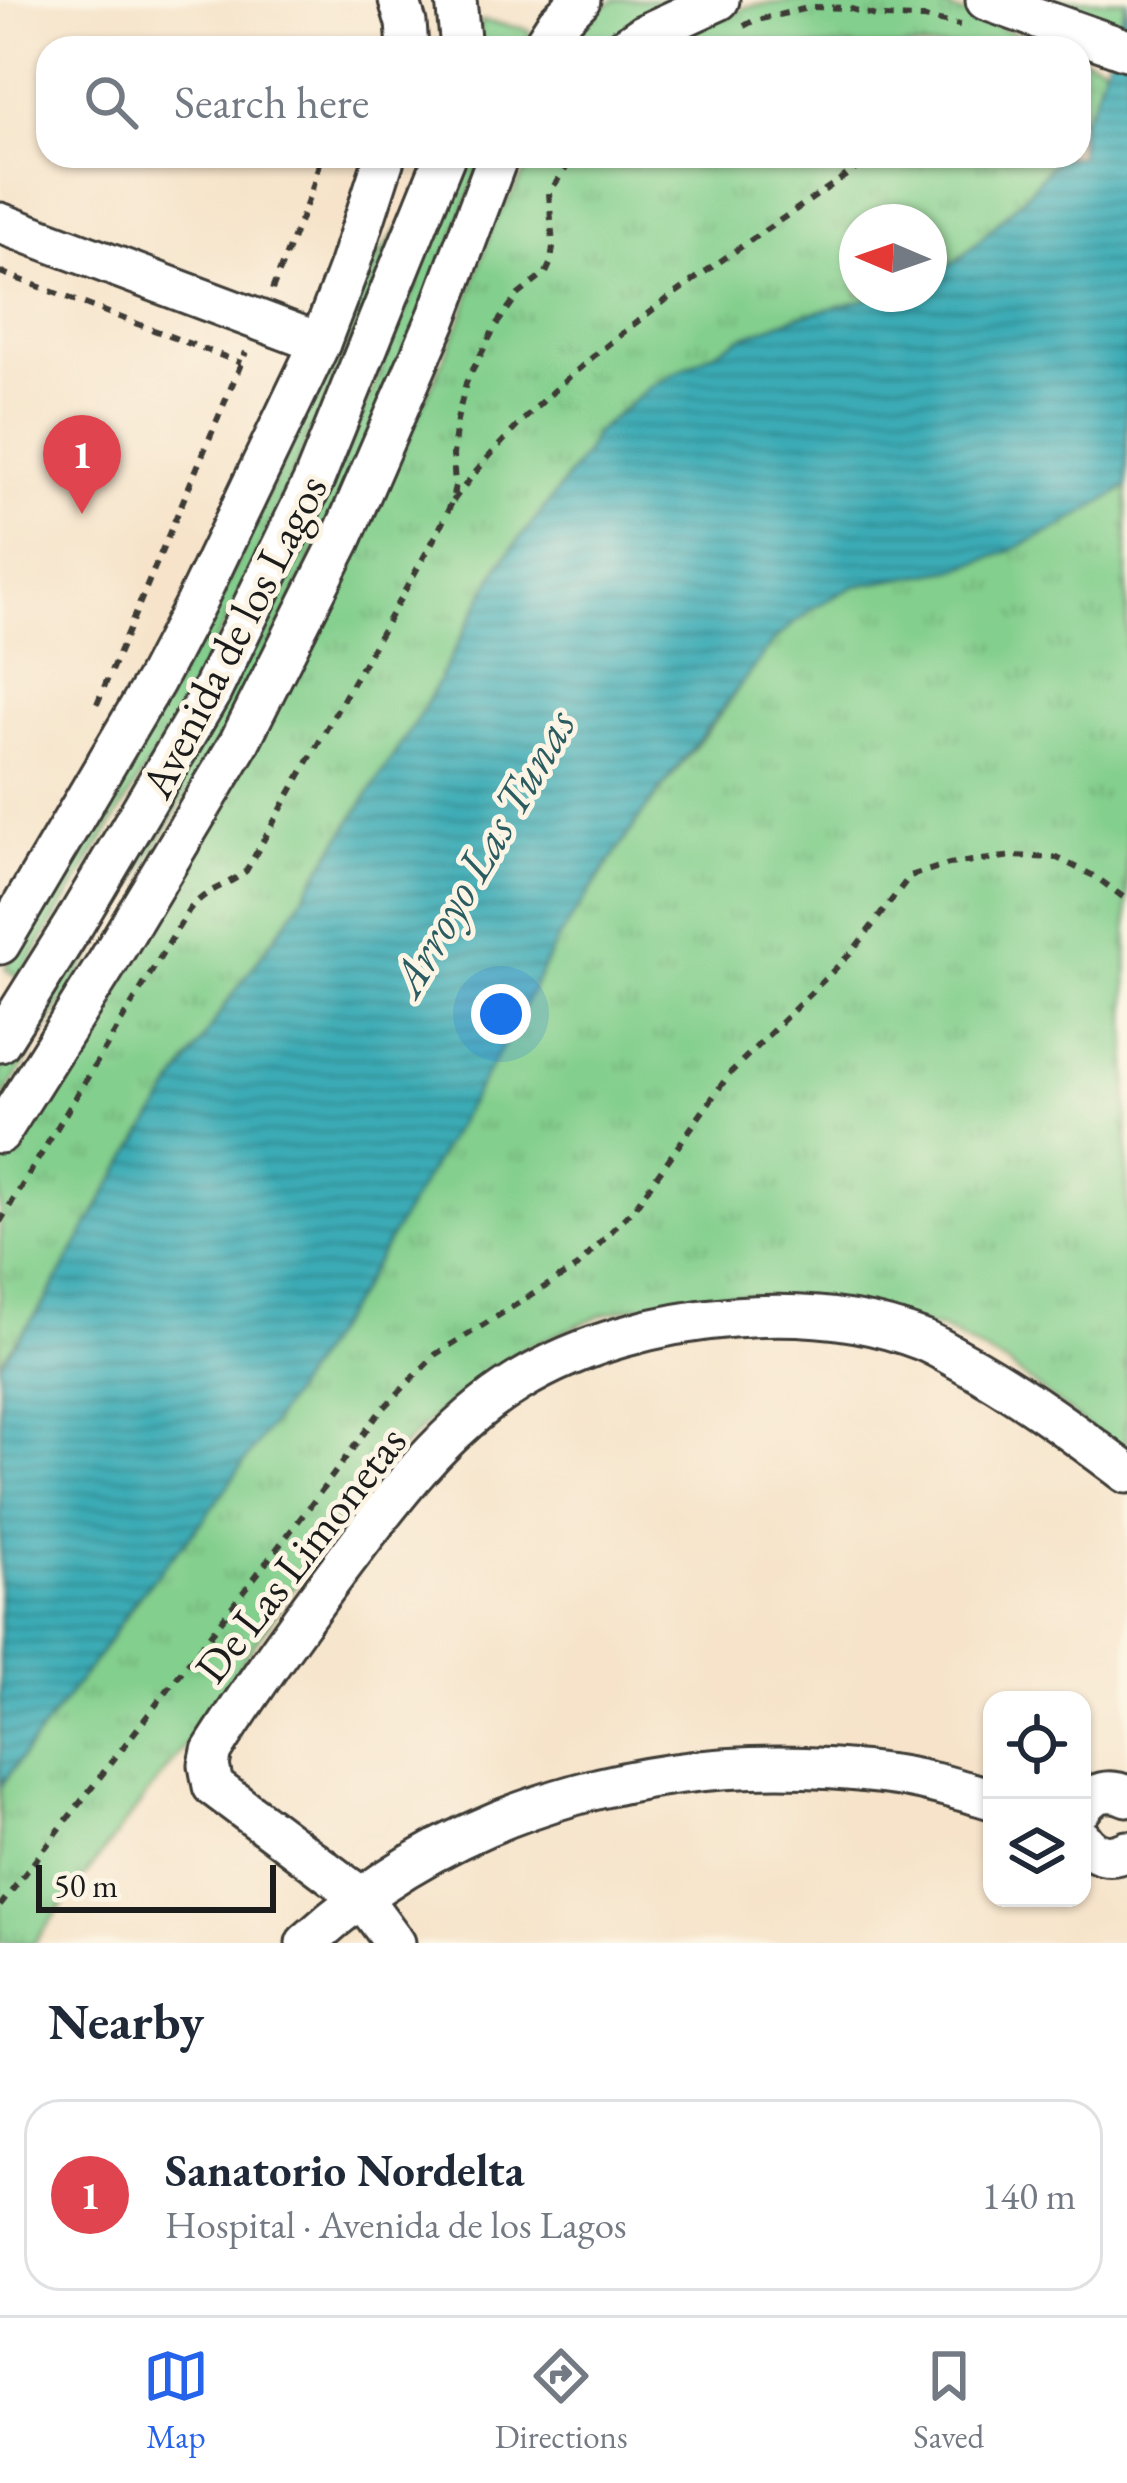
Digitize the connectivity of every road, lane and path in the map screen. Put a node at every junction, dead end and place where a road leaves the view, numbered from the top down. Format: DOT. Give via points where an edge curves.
graph roads {
  1 [pos="399,0"];
  2 [pos="456,0"];
  3 [pos="580,0"];
  4 [pos="975,13"];
  5 [pos="728,15"];
  6 [pos="407,36"];
  7 [pos="460,36"];
  8 [pos="549,36"];
  9 [pos="642,36"];
  10 [pos="1088,36"];
  11 [pos="1091,37"];
  12 [pos="1127,50"];
  13 [pos="318,168"];
  14 [pos="381,168"];
  15 [pos="436,168"];
  16 [pos="441,168"];
  17 [pos="494,168"];
  18 [pos="508,168"];
  19 [pos="566,168"];
  20 [pos="857,168"];
  21 [pos="476,219"];
  22 [pos="0,223"];
  23 [pos="349,267"];
  24 [pos="0,272"];
  25 [pos="260,320"];
  26 [pos="320,343"];
  27 [pos="242,363"];
  28 [pos="451,504"];
  29 [pos="95,709"];
  30 [pos="1127,900"];
  31 [pos="0,944"];
  32 [pos="6,1021"];
  33 [pos="0,1133"];
  34 [pos="0,1222"];
  35 [pos="1127,1473"];
  36 [pos="1127,1796"];
  37 [pos="983,1797"];
  38 [pos="1090,1799"];
  39 [pos="1091,1850"];
  40 [pos="1127,1851"];
  41 [pos="361,1898"];
  42 [pos="0,1906"];
  43 [pos="306,1943"];
  44 [pos="395,1943"];
  1 -- 6 [label="street"];
  2 -- 7 [label="street"];
  3 -- 8 [label="street"];
  4 -- 5 [label="path" via="879,17 812,7 753,21"];
  4 -- 10 [label="street"];
  5 -- 9 [label="street"];
  11 -- 12 [label="street"];
  13 -- 25 [label="path"];
  14 -- 23 [label="street"];
  15 -- 23 [label="street"];
  16 -- 32 [label="street, Avenida de los Lagos" via="313,482 211,692 74,924"];
  17 -- 21 [label="street, Avenida de los Lagos"];
  18 -- 21 [label="street"];
  19 -- 28 [label="path" via="548,194 553,247 546,273 518,295 466,382"];
  20 -- 28 [label="path" via="598,351 480,465"];
  21 -- 33 [label="street, Avenida de los Lagos" via="341,540 239,743"];
  22 -- 25 [label="street"];
  23 -- 26 [label="street"];
  24 -- 27 [label="path"];
  25 -- 26 [label="street"];
  25 -- 27 [label="path"];
  26 -- 31 [label="street" via="155,682"];
  27 -- 29 [label="path"];
  28 -- 34 [label="path" via="246,871 189,910"];
  30 -- 42 [label="path" via="1057,857 950,864 910,876 852,952 730,1073 634,1207 577,1267 436,1354 379,1413"];
  35 -- 41 [label="street, De Las Limonetas" via="1018,1393 923,1340 822,1318 772,1314 669,1326 567,1357 517,1383 399,1489 212,1751 213,1786"];
  36 -- 38 [label="street" via="1105,1791"];
  37 -- 41 [label="street" via="883,1773 744,1767 634,1779 477,1828"];
  39 -- 40 [label="street"];
  41 -- 43 [label="street"];
  41 -- 44 [label="street"];
}
